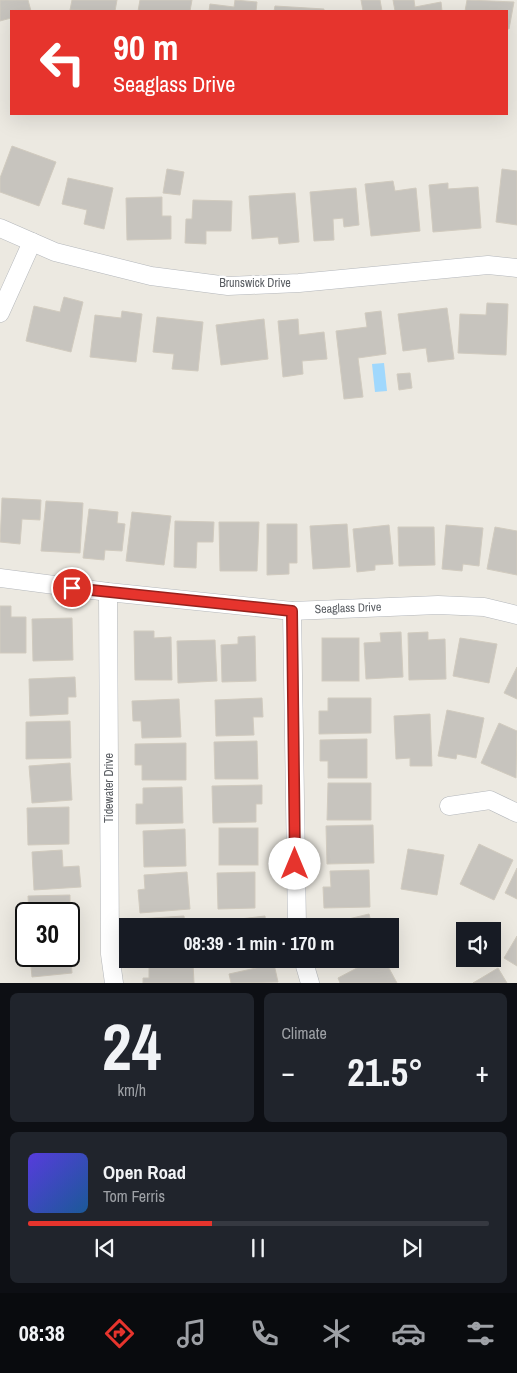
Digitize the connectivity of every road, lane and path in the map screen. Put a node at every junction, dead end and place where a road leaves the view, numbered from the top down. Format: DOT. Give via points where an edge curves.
graph roads {
  1 [pos="0,228"];
  2 [pos="32,242"];
  3 [pos="517,268"];
  4 [pos="0,313"];
  5 [pos="0,578"];
  6 [pos="108,592"];
  7 [pos="292,611"];
  8 [pos="517,615"];
  9 [pos="449,806"];
  10 [pos="517,813"];
  11 [pos="297,918"];
  12 [pos="306,968"];
  13 [pos="114,983"];
  14 [pos="310,983"];
  1 -- 2 [label="street, Brunswick Drive"];
  2 -- 3 [label="street, Brunswick Drive" via="55,252 151,276 228,286 299,283 488,265"];
  2 -- 4 [label="street"];
  5 -- 6 [label="street, Seaglass Drive"];
  6 -- 7 [label="street, Seaglass Drive"];
  6 -- 13 [label="street, Tidewater Drive" via="110,954"];
  7 -- 8 [label="street, Seaglass Drive" via="438,604 484,607"];
  7 -- 11 [label="street"];
  9 -- 10 [label="street" via="490,800"];
  12 -- 14 [label="street"];
}
